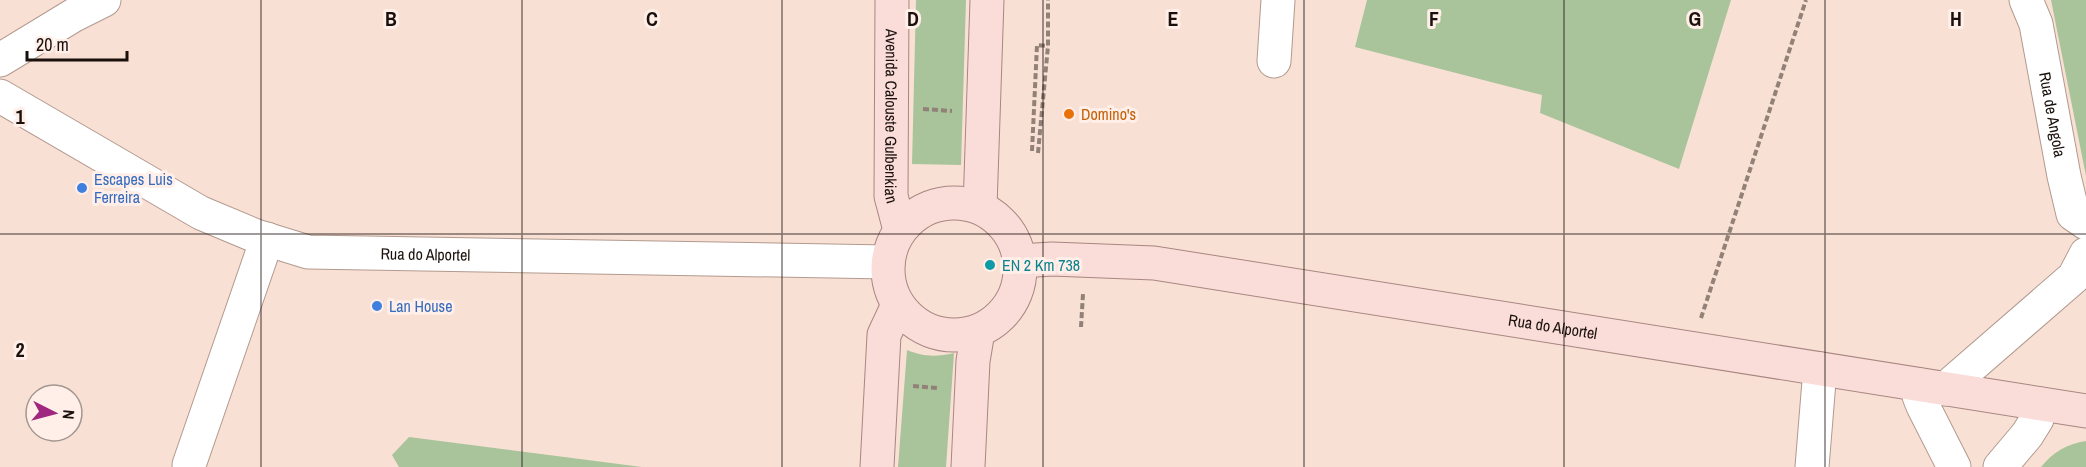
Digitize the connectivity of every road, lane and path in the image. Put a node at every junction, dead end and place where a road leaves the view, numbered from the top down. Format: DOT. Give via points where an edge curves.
graph roads {
  1 [pos="104,0"];
  2 [pos="892,0"];
  3 [pos="987,0"];
  4 [pos="1048,0"];
  5 [pos="1278,0"];
  6 [pos="1806,0"];
  7 [pos="2026,0"];
  8 [pos="1048,46"];
  9 [pos="0,60"];
  10 [pos="1274,61"];
  11 [pos="0,96"];
  12 [pos="891,108"];
  13 [pos="982,112"];
  14 [pos="1032,151"];
  15 [pos="1038,153"];
  16 [pos="980,207"];
  17 [pos="2086,223"];
  18 [pos="900,230"];
  19 [pos="267,239"];
  20 [pos="2086,254"];
  21 [pos="1020,261"];
  22 [pos="887,262"];
  23 [pos="898,306"];
  24 [pos="1701,316"];
  25 [pos="978,331"];
  26 [pos="1820,369"];
  27 [pos="881,385"];
  28 [pos="1933,387"];
  29 [pos="972,390"];
  30 [pos="2040,404"];
  31 [pos="2086,411"];
  32 [pos="189,465"];
  33 [pos="877,467"];
  34 [pos="968,467"];
  35 [pos="1812,467"];
  36 [pos="1954,467"];
  37 [pos="2000,467"];
  1 -- 9 [label="street"];
  2 -- 12 [label="main road, Avenida Calouste Gulbenkian"];
  3 -- 13 [label="main road"];
  4 -- 8 [label="path"];
  5 -- 10 [label="street"];
  6 -- 24 [label="path"];
  7 -- 17 [label="street, Rua de Angola" via="2036,24 2073,214"];
  8 -- 14 [label="path" via="1037,45"];
  8 -- 15 [label="path"];
  11 -- 19 [label="street, Rua do Alportel" via="201,213"];
  12 -- 13 [label="path"];
  12 -- 18 [label="main road, Avenida Calouste Gulbenkian" via="891,196"];
  13 -- 16 [label="main road"];
  16 -- 18 [label="main road, Avenida Calouste Gulbenkian" via="958,202 936,204 915,214"];
  16 -- 21 [label="main road, Avenida Calouste Gulbenkian" via="1007,229"];
  18 -- 22 [label="main road, Avenida Calouste Gulbenkian"];
  19 -- 22 [label="street, Rua do Alportel" via="308,252"];
  19 -- 32 [label="street"];
  20 -- 28 [label="street" via="2074,277"];
  21 -- 25 [label="main road, Avenida Calouste Gulbenkian" via="1019,283 1011,303 996,320"];
  21 -- 26 [label="main road, Rua do Alportel" via="1154,263"];
  22 -- 23 [label="main road"];
  23 -- 25 [label="main road, Avenida Calouste Gulbenkian" via="914,322 934,332 956,336"];
  23 -- 27 [label="main road" via="884,335"];
  25 -- 29 [label="main road"];
  26 -- 28 [label="main road, Rua do Alportel"];
  26 -- 35 [label="street"];
  27 -- 29 [label="path"];
  27 -- 33 [label="main road"];
  28 -- 30 [label="main road, Rua do Alportel"];
  28 -- 36 [label="street" via="1919,396"];
  29 -- 34 [label="main road"];
  30 -- 31 [label="main road, Rua do Alportel"];
  30 -- 37 [label="street" via="2037,419"];
}
